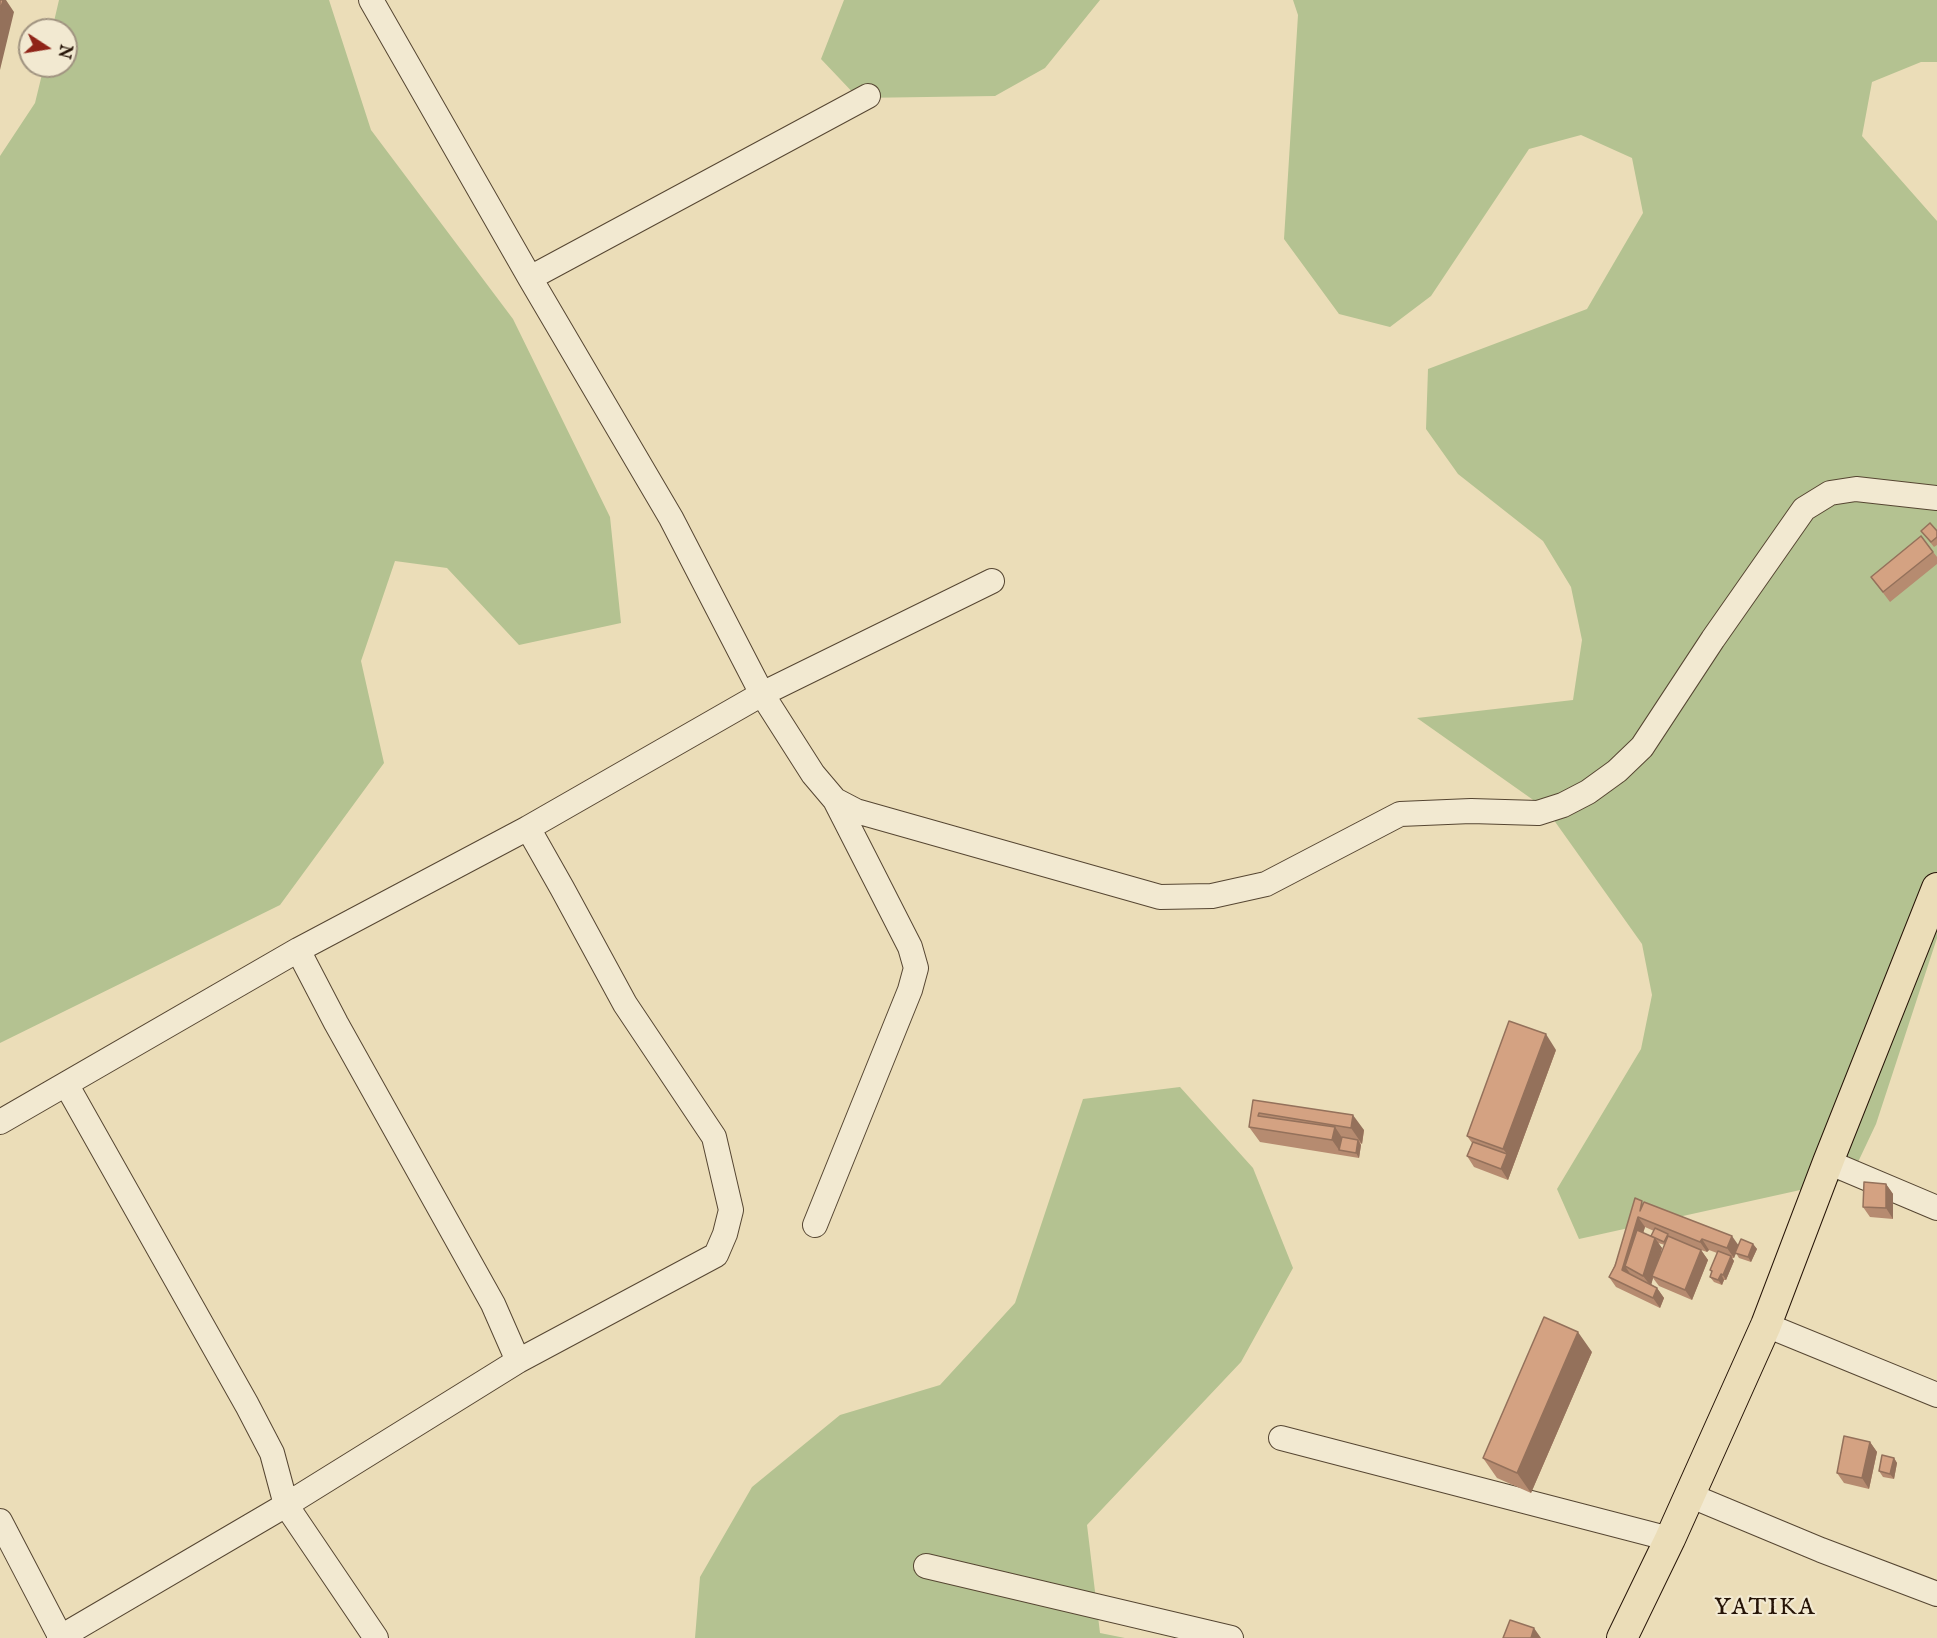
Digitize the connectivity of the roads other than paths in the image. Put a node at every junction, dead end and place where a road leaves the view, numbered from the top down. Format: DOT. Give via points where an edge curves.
graph roads {
  1 [pos="371,0"];
  2 [pos="868,96"];
  3 [pos="530,278"];
  4 [pos="1937,498"];
  5 [pos="992,581"];
  6 [pos="762,694"];
  7 [pos="835,800"];
  8 [pos="528,828"];
  9 [pos="1937,888"];
  10 [pos="298,950"];
  11 [pos="66,1084"];
  12 [pos="0,1122"];
  13 [pos="1828,1162"];
  14 [pos="1937,1208"];
  15 [pos="815,1225"];
  16 [pos="1766,1325"];
  17 [pos="518,1361"];
  18 [pos="1937,1395"];
  19 [pos="1281,1438"];
  20 [pos="1689,1495"];
  21 [pos="286,1505"];
  22 [pos="0,1521"];
  23 [pos="1670,1539"];
  24 [pos="926,1566"];
  25 [pos="1937,1594"];
  26 [pos="60,1638"];
  27 [pos="376,1638"];
  28 [pos="1231,1638"];
  29 [pos="1622,1638"];
  1 -- 3 [label="street"];
  2 -- 3 [label="street"];
  3 -- 6 [label="street" via="671,518"];
  4 -- 7 [label="street" via="1857,489 1830,493 1804,509 1642,747 1588,792 1538,813 1400,814 1266,884 1212,896 1160,897 856,811"];
  5 -- 6 [label="street"];
  6 -- 7 [label="street" via="813,774"];
  6 -- 8 [label="street"];
  7 -- 15 [label="street" via="910,947 916,968"];
  8 -- 10 [label="street"];
  8 -- 17 [label="street" via="625,1004 714,1137 731,1210 716,1255"];
  9 -- 13 [label="main road"];
  10 -- 11 [label="street"];
  10 -- 17 [label="street" via="493,1304"];
  11 -- 12 [label="street"];
  11 -- 21 [label="street" via="248,1405 272,1453"];
  13 -- 14 [label="street"];
  13 -- 16 [label="main road"];
  16 -- 18 [label="street"];
  16 -- 20 [label="main road"];
  17 -- 21 [label="street"];
  19 -- 23 [label="street"];
  20 -- 23 [label="main road"];
  20 -- 25 [label="street"];
  21 -- 26 [label="street"];
  21 -- 27 [label="street"];
  22 -- 26 [label="street"];
  23 -- 29 [label="main road"];
  24 -- 28 [label="street"];
}
